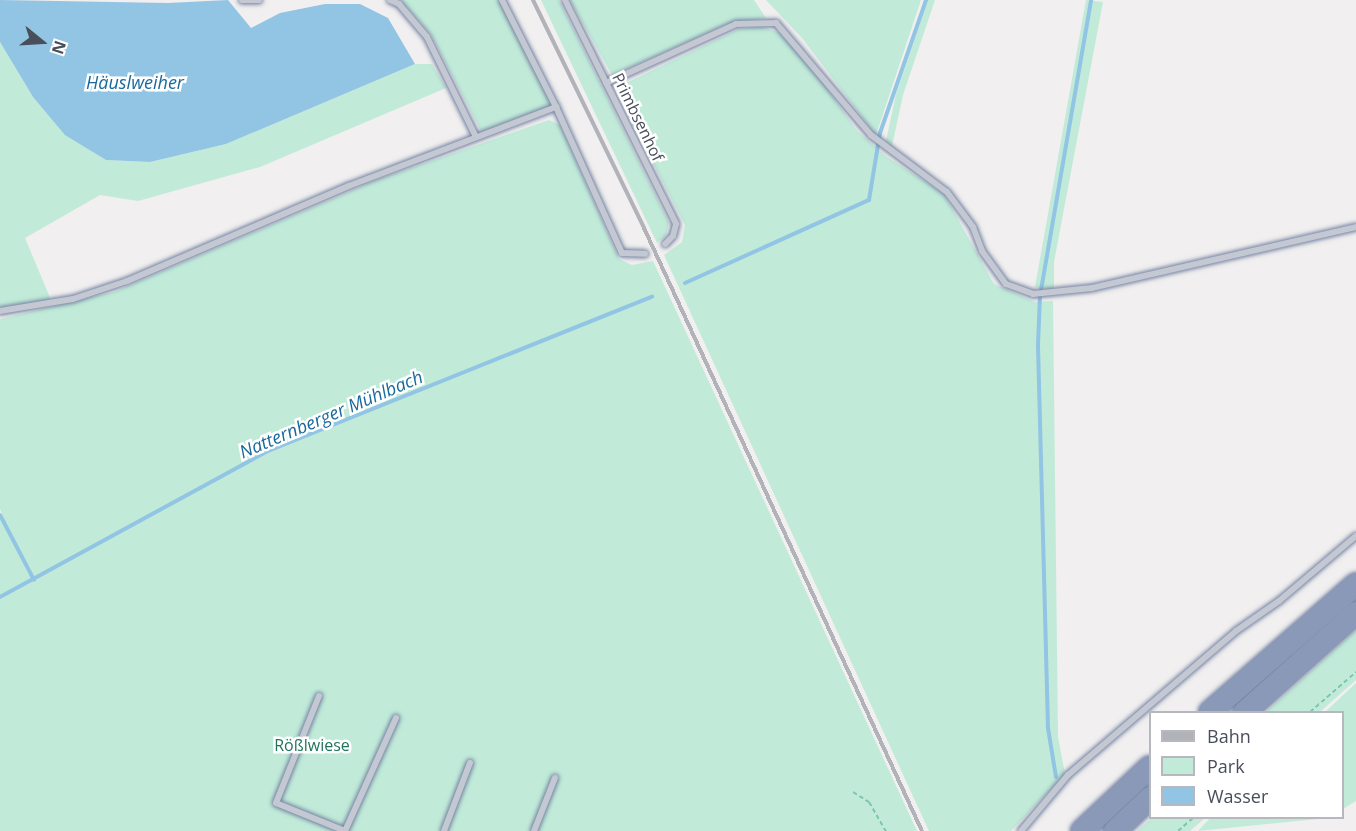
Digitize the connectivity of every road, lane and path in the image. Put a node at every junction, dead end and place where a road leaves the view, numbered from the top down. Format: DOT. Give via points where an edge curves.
graph roads {
  1 [pos="242,0"];
  2 [pos="259,0"];
  3 [pos="390,0"];
  4 [pos="502,0"];
  5 [pos="565,0"];
  6 [pos="606,83"];
  7 [pos="556,107"];
  8 [pos="476,137"];
  9 [pos="1356,227"];
  10 [pos="665,244"];
  11 [pos="645,254"];
  12 [pos="0,311"];
  13 [pos="1356,536"];
  14 [pos="1356,584"];
  15 [pos="1356,614"];
  16 [pos="1356,672"];
  17 [pos="319,696"];
  18 [pos="1211,711"];
  19 [pos="1246,711"];
  20 [pos="1311,711"];
  21 [pos="396,718"];
  22 [pos="470,763"];
  23 [pos="1149,768"];
  24 [pos="555,778"];
  25 [pos="853,792"];
  26 [pos="1149,799"];
  27 [pos="1192,819"];
  28 [pos="345,831"];
  29 [pos="444,831"];
  30 [pos="534,831"];
  31 [pos="886,831"];
  32 [pos="1021,831"];
  33 [pos="1082,831"];
  34 [pos="1115,831"];
  35 [pos="1178,831"];
  1 -- 2 [label="lane"];
  3 -- 8 [label="lane" via="399,4 427,37"];
  4 -- 7 [label="lane"];
  5 -- 6 [label="lane, Primbsenhof"];
  6 -- 9 [label="lane" via="736,24 776,22 871,135 947,192 1006,284 1033,294 1054,294"];
  6 -- 10 [label="lane, Primbsenhof" via="676,224 673,236"];
  7 -- 8 [label="lane"];
  7 -- 11 [label="lane" via="622,253"];
  8 -- 12 [label="lane" via="127,281 74,299"];
  13 -- 32 [label="lane" via="1279,601 1236,631 1068,775"];
  14 -- 18 [label="highway"];
  15 -- 19 [label="highway"];
  16 -- 20 [label="path"];
  17 -- 28 [label="lane" via="276,803"];
  21 -- 28 [label="lane"];
  22 -- 29 [label="lane"];
  23 -- 33 [label="highway"];
  24 -- 30 [label="lane"];
  25 -- 31 [label="path" via="869,802"];
  26 -- 34 [label="highway"];
  27 -- 35 [label="path"];
}
